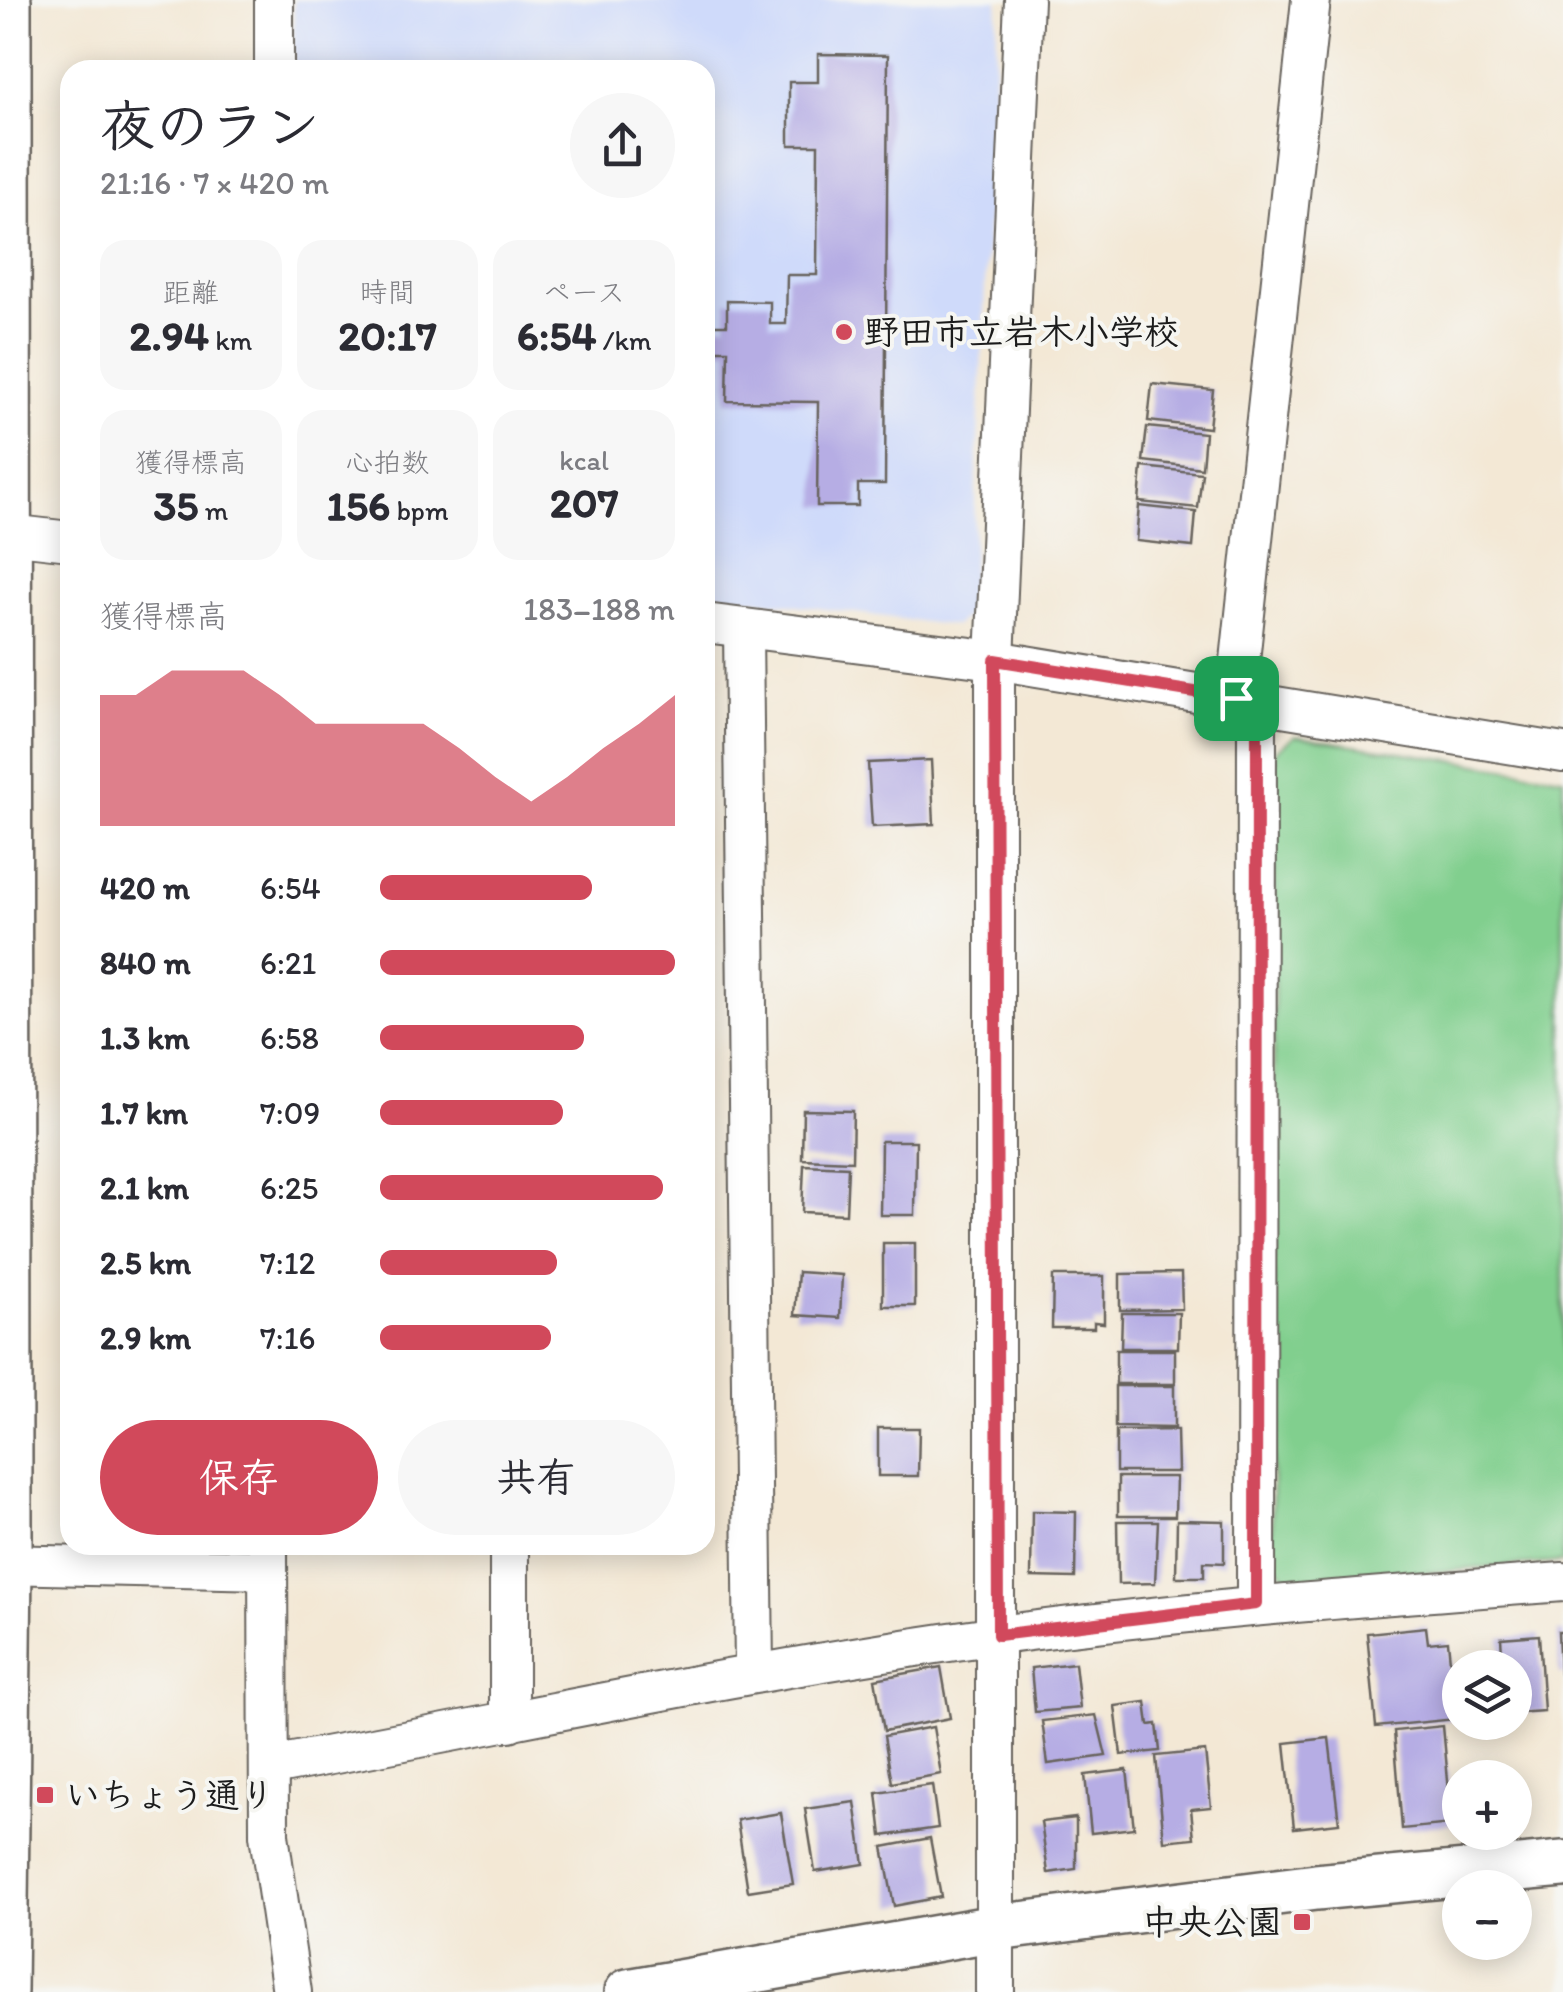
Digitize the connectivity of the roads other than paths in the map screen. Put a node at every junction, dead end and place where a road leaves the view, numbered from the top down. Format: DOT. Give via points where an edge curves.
graph roads {
  1 [pos="8,0"];
  2 [pos="274,0"];
  3 [pos="1024,0"];
  4 [pos="1312,0"];
  5 [pos="274,60"];
  6 [pos="4,533"];
  7 [pos="60,540"];
  8 [pos="715,624"];
  9 [pos="743,628"];
  10 [pos="995,660"];
  11 [pos="1246,700"];
  12 [pos="1563,752"];
  13 [pos="509,1555"];
  14 [pos="268,1558"];
  15 [pos="4,1564"];
  16 [pos="1563,1582"];
  17 [pos="1256,1604"];
  18 [pos="998,1635"];
  19 [pos="754,1673"];
  20 [pos="509,1722"];
  21 [pos="272,1766"];
  22 [pos="1563,1864"];
  23 [pos="996,1928"];
  24 [pos="4,1992"];
  25 [pos="292,1992"];
  26 [pos="628,1992"];
  27 [pos="995,1992"];
  1 -- 6 [label="street"];
  2 -- 5 [label="street"];
  3 -- 10 [label="street"];
  4 -- 11 [label="street"];
  6 -- 7 [label="street"];
  6 -- 15 [label="street"];
  8 -- 9 [label="street"];
  9 -- 10 [label="street"];
  9 -- 19 [label="street"];
  10 -- 11 [label="street"];
  10 -- 18 [label="street"];
  11 -- 12 [label="street"];
  11 -- 17 [label="street"];
  13 -- 20 [label="street"];
  14 -- 15 [label="street"];
  14 -- 21 [label="street"];
  15 -- 24 [label="street"];
  16 -- 17 [label="street"];
  17 -- 18 [label="street"];
  18 -- 19 [label="street"];
  18 -- 23 [label="street"];
  19 -- 20 [label="street"];
  20 -- 21 [label="street"];
  21 -- 25 [label="street" via="268,1835"];
  22 -- 23 [label="street" via="1316,1886"];
  23 -- 26 [label="street"];
  23 -- 27 [label="street"];
}
